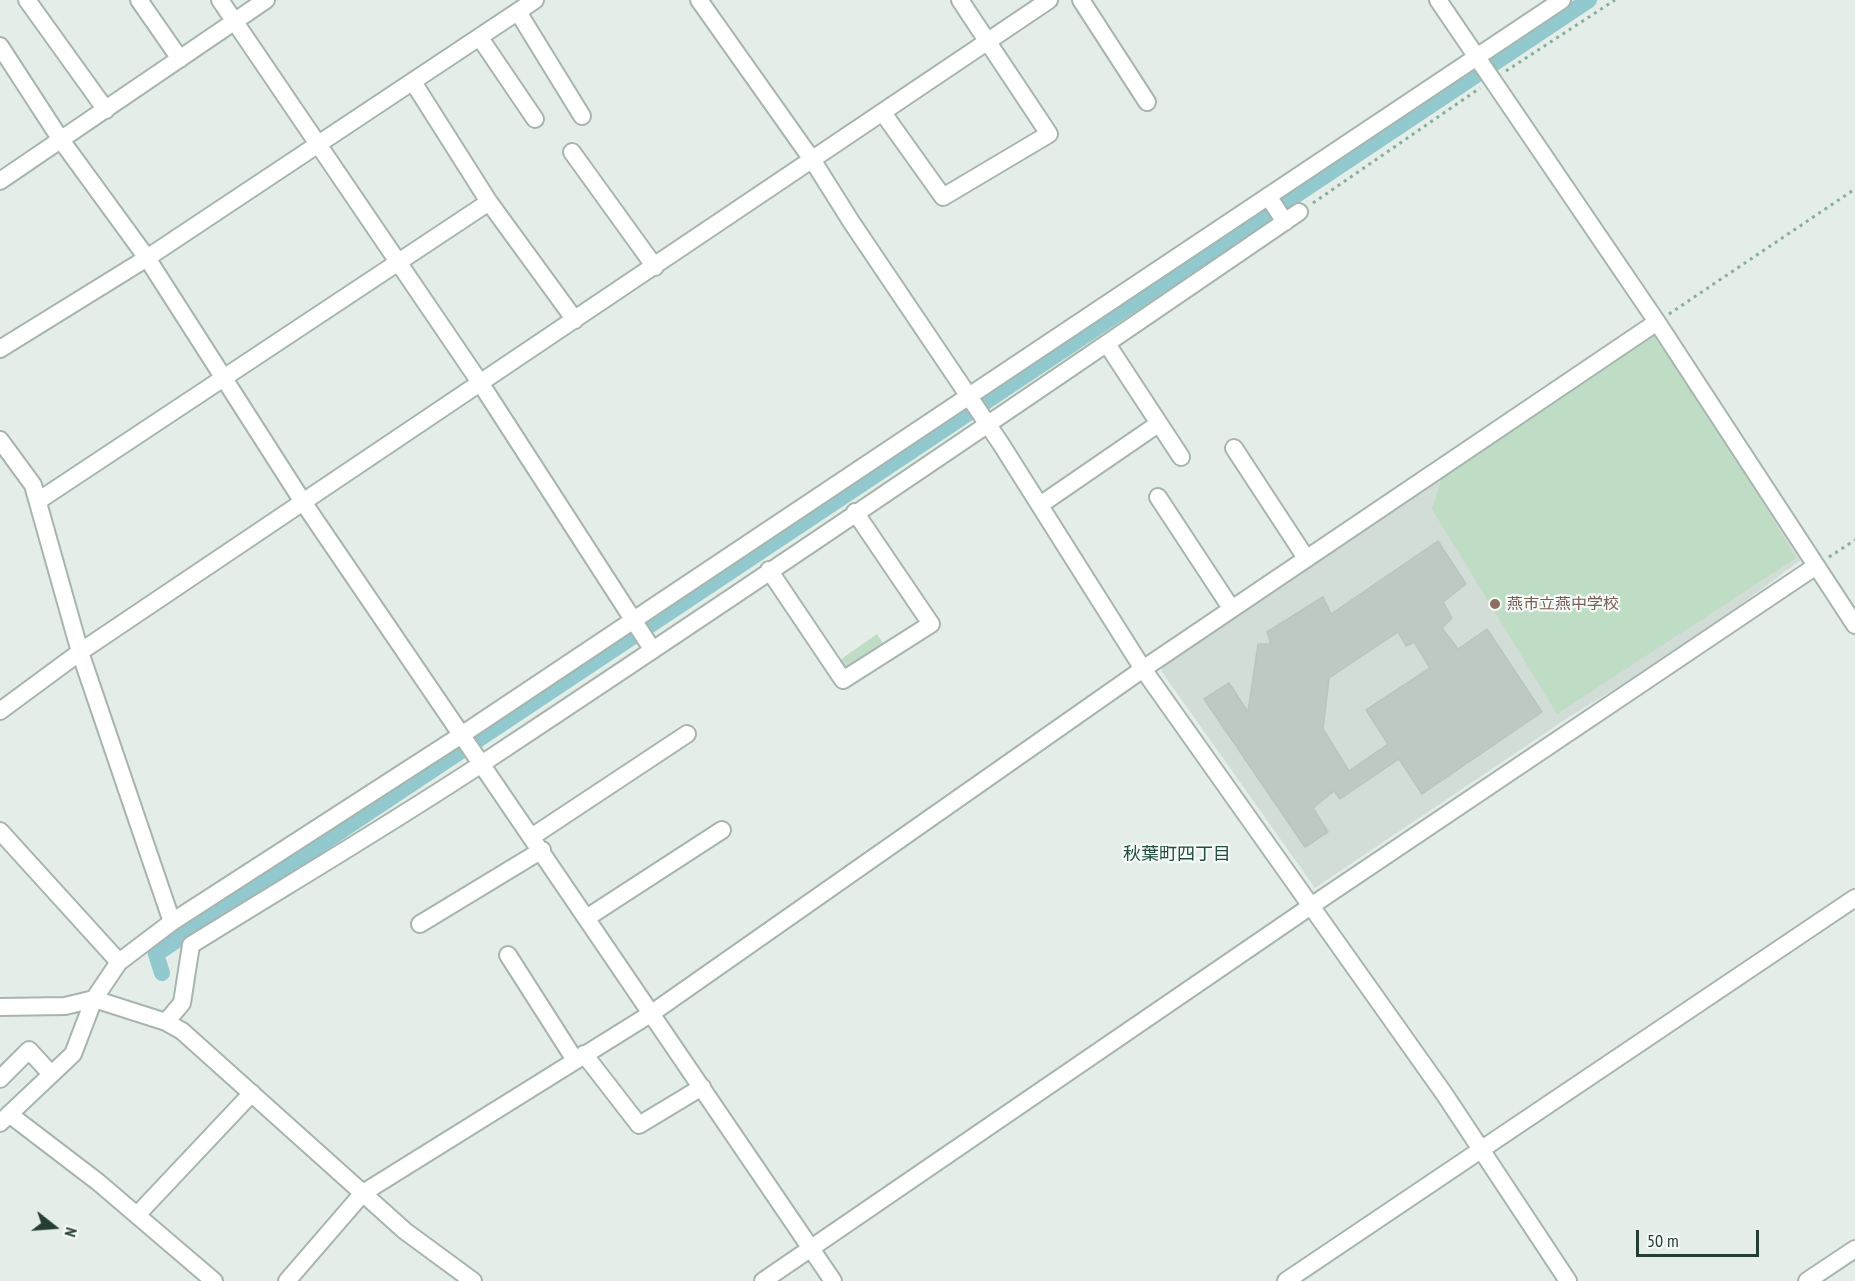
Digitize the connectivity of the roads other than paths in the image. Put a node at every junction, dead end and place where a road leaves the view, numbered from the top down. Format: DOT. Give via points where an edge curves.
graph roads {
  1 [pos="27,0"];
  2 [pos="139,0"];
  3 [pos="220,0"];
  4 [pos="266,0"];
  5 [pos="699,0"];
  6 [pos="960,0"];
  7 [pos="1049,0"];
  8 [pos="1082,0"];
  9 [pos="1438,0"];
  10 [pos="1562,0"];
  11 [pos="528,4"];
  12 [pos="234,22"];
  13 [pos="480,38"];
  14 [pos="988,41"];
  15 [pos="0,46"];
  16 [pos="180,59"];
  17 [pos="1484,70"];
  18 [pos="413,82"];
  19 [pos="1147,102"];
  20 [pos="106,110"];
  21 [pos="883,113"];
  22 [pos="582,116"];
  23 [pos="535,119"];
  24 [pos="60,141"];
  25 [pos="317,146"];
  26 [pos="572,152"];
  27 [pos="813,161"];
  28 [pos="0,181"];
  29 [pos="489,202"];
  30 [pos="1277,210"];
  31 [pos="1299,212"];
  32 [pos="147,258"];
  33 [pos="399,264"];
  34 [pos="655,267"];
  35 [pos="575,320"];
  36 [pos="1657,322"];
  37 [pos="1107,344"];
  38 [pos="0,349"];
  39 [pos="224,379"];
  40 [pos="481,384"];
  41 [pos="978,410"];
  42 [pos="1158,424"];
  43 [pos="0,440"];
  44 [pos="1234,448"];
  45 [pos="1181,457"];
  46 [pos="1158,497"];
  47 [pos="38,501"];
  48 [pos="303,502"];
  49 [pos="1040,505"];
  50 [pos="855,512"];
  51 [pos="1306,558"];
  52 [pos="1816,566"];
  53 [pos="769,570"];
  54 [pos="1232,608"];
  55 [pos="1855,625"];
  56 [pos="643,634"];
  57 [pos="80,652"];
  58 [pos="1143,669"];
  59 [pos="0,711"];
  60 [pos="687,734"];
  61 [pos="472,747"];
  62 [pos="722,830"];
  63 [pos="0,831"];
  64 [pos="532,836"];
  65 [pos="542,850"];
  66 [pos="1855,898"];
  67 [pos="1311,906"];
  68 [pos="588,918"];
  69 [pos="172,922"];
  70 [pos="420,924"];
  71 [pos="508,955"];
  72 [pos="119,962"];
  73 [pos="94,999"];
  74 [pos="0,1007"];
  75 [pos="652,1013"];
  76 [pos="166,1022"];
  77 [pos="580,1057"];
  78 [pos="51,1074"];
  79 [pos="0,1079"];
  80 [pos="702,1087"];
  81 [pos="252,1093"];
  82 [pos="4,1118"];
  83 [pos="1481,1151"];
  84 [pos="363,1193"];
  85 [pos="137,1215"];
  86 [pos="812,1248"];
  87 [pos="1855,1249"];
  88 [pos="214,1281"];
  89 [pos="287,1281"];
  90 [pos="472,1281"];
  91 [pos="763,1281"];
  92 [pos="833,1281"];
  93 [pos="1286,1281"];
  94 [pos="1568,1281"];
  95 [pos="1807,1281"];
  1 -- 20 [label="street"];
  2 -- 16 [label="street"];
  3 -- 12 [label="street"];
  4 -- 12 [label="street"];
  5 -- 27 [label="street"];
  6 -- 14 [label="street"];
  7 -- 14 [label="street"];
  8 -- 19 [label="street"];
  9 -- 17 [label="street"];
  10 -- 17 [label="street"];
  11 -- 13 [label="street"];
  11 -- 22 [label="street"];
  12 -- 16 [label="street"];
  12 -- 25 [label="street"];
  13 -- 18 [label="street"];
  13 -- 23 [label="street"];
  14 -- 21 [label="street"];
  14 -- 21 [label="street" via="1049,134 943,197"];
  15 -- 24 [label="street"];
  16 -- 20 [label="street"];
  17 -- 30 [label="street"];
  17 -- 36 [label="street"];
  18 -- 25 [label="street"];
  18 -- 29 [label="street"];
  20 -- 24 [label="street"];
  21 -- 27 [label="street"];
  24 -- 28 [label="street"];
  24 -- 32 [label="street"];
  25 -- 32 [label="street"];
  25 -- 33 [label="street"];
  26 -- 34 [label="street"];
  27 -- 34 [label="street"];
  27 -- 41 [label="street"];
  29 -- 33 [label="street"];
  29 -- 35 [label="street"];
  30 -- 31 [label="street"];
  30 -- 37 [label="street"];
  30 -- 41 [label="street"];
  32 -- 38 [label="street"];
  32 -- 39 [label="street"];
  33 -- 39 [label="street"];
  33 -- 40 [label="street"];
  34 -- 35 [label="street"];
  35 -- 40 [label="street"];
  36 -- 51 [label="street"];
  36 -- 52 [label="street"];
  37 -- 41 [label="street"];
  37 -- 42 [label="street"];
  39 -- 47 [label="street"];
  39 -- 48 [label="street"];
  40 -- 48 [label="street"];
  40 -- 56 [label="street"];
  41 -- 49 [label="street"];
  41 -- 50 [label="street"];
  41 -- 56 [label="street"];
  42 -- 45 [label="street"];
  42 -- 49 [label="street"];
  43 -- 47 [label="street" via="33,485"];
  44 -- 51 [label="street"];
  46 -- 54 [label="street"];
  47 -- 57 [label="street"];
  48 -- 57 [label="street"];
  48 -- 61 [label="street"];
  49 -- 58 [label="street"];
  50 -- 53 [label="street"];
  50 -- 53 [label="street" via="931,624 843,680"];
  51 -- 54 [label="street"];
  52 -- 55 [label="street"];
  52 -- 67 [label="street"];
  53 -- 56 [label="street"];
  54 -- 58 [label="street"];
  56 -- 61 [label="street"];
  56 -- 61 [label="street"];
  57 -- 59 [label="street"];
  57 -- 69 [label="street"];
  58 -- 67 [label="street"];
  58 -- 75 [label="street"];
  60 -- 64 [label="street"];
  61 -- 64 [label="street"];
  61 -- 69 [label="street"];
  61 -- 76 [label="street" via="191,945 182,1003"];
  62 -- 68 [label="street"];
  63 -- 72 [label="street"];
  64 -- 65 [label="street"];
  65 -- 68 [label="street"];
  65 -- 70 [label="street"];
  66 -- 83 [label="street"];
  67 -- 83 [label="street"];
  67 -- 86 [label="street"];
  68 -- 75 [label="street"];
  69 -- 72 [label="street"];
  71 -- 77 [label="street"];
  72 -- 73 [label="street"];
  73 -- 74 [label="street" via="65,1006"];
  73 -- 76 [label="street"];
  73 -- 78 [label="street" via="73,1054"];
  75 -- 77 [label="street"];
  75 -- 80 [label="street"];
  76 -- 81 [label="street" via="182,1031"];
  77 -- 80 [label="street" via="639,1125"];
  77 -- 84 [label="street"];
  78 -- 79 [label="street" via="29,1050"];
  78 -- 82 [label="street"];
  80 -- 86 [label="street"];
  81 -- 84 [label="street"];
  81 -- 85 [label="street"];
  82 -- 85 [label="street"];
  83 -- 93 [label="street"];
  83 -- 94 [label="street"];
  84 -- 89 [label="street"];
  84 -- 90 [label="street" via="405,1231"];
  85 -- 88 [label="street"];
  86 -- 91 [label="street"];
  86 -- 92 [label="street"];
  87 -- 95 [label="street"];
}
